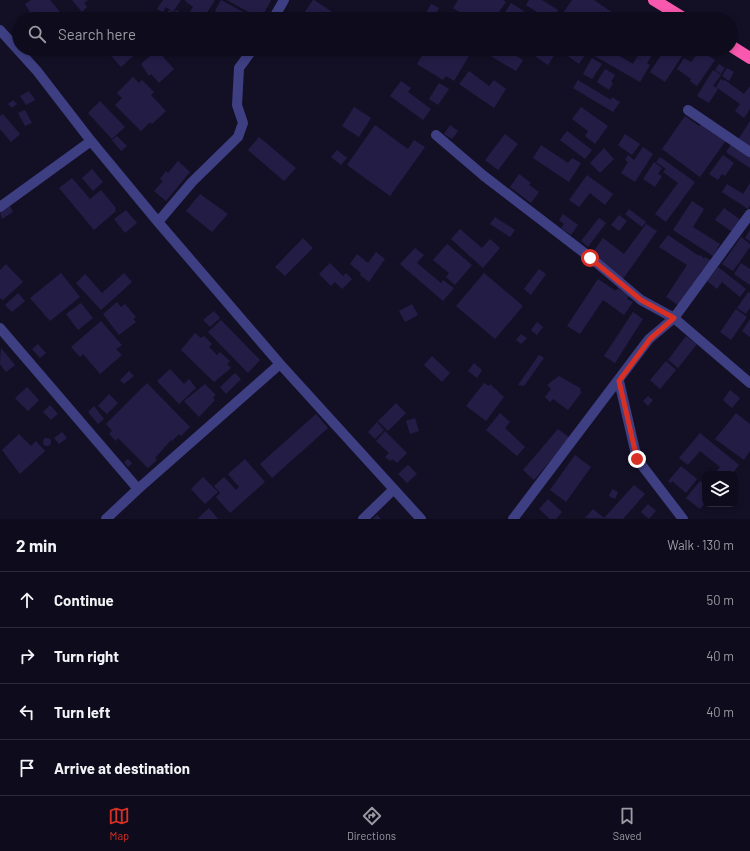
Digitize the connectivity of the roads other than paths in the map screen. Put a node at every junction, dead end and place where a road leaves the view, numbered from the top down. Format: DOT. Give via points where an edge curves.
graph roads {
  1 [pos="284,0"];
  2 [pos="654,0"];
  3 [pos="277,12"];
  4 [pos="674,12"];
  5 [pos="0,30"];
  6 [pos="12,43"];
  7 [pos="738,50"];
  8 [pos="23,56"];
  9 [pos="248,56"];
  10 [pos="750,58"];
  11 [pos="688,110"];
  12 [pos="436,135"];
  13 [pos="91,141"];
  14 [pos="750,152"];
  15 [pos="0,207"];
  16 [pos="750,214"];
  17 [pos="158,222"];
  18 [pos="674,318"];
  19 [pos="0,328"];
  20 [pos="280,364"];
  21 [pos="619,381"];
  22 [pos="750,383"];
  23 [pos="138,489"];
  24 [pos="394,489"];
  25 [pos="106,519"];
  26 [pos="363,519"];
  27 [pos="422,519"];
  28 [pos="513,519"];
  29 [pos="683,519"];
  1 -- 3 [label="street"];
  2 -- 4 [label="highway"];
  5 -- 6 [label="street"];
  7 -- 10 [label="highway"];
  8 -- 13 [label="street"];
  9 -- 17 [label="street" via="239,68 237,105 244,123 238,137 192,182"];
  11 -- 14 [label="street"];
  12 -- 18 [label="street" via="641,300"];
  13 -- 15 [label="street"];
  13 -- 17 [label="street"];
  16 -- 18 [label="street"];
  17 -- 20 [label="street"];
  18 -- 21 [label="street" via="650,339"];
  18 -- 22 [label="street"];
  19 -- 23 [label="street"];
  20 -- 23 [label="street"];
  20 -- 24 [label="street"];
  21 -- 28 [label="street"];
  21 -- 29 [label="street" via="637,459"];
  23 -- 25 [label="street"];
  24 -- 26 [label="street"];
  24 -- 27 [label="street"];
}
